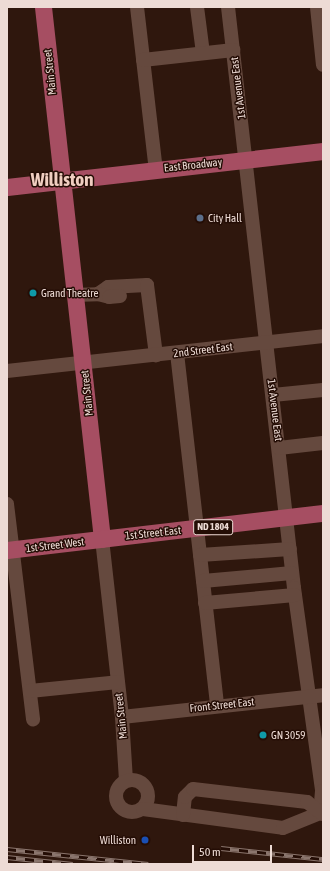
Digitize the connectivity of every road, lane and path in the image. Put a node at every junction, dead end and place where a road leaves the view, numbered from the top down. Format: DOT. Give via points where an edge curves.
graph roads {
  1 [pos="43,7"];
  2 [pos="137,7"];
  3 [pos="197,7"];
  4 [pos="228,7"];
  5 [pos="316,7"];
  6 [pos="233,50"];
  7 [pos="203,53"];
  8 [pos="143,60"];
  9 [pos="323,65"];
  10 [pos="323,151"];
  11 [pos="246,160"];
  12 [pos="156,170"];
  13 [pos="62,180"];
  14 [pos="7,187"];
  15 [pos="139,286"];
  16 [pos="98,294"];
  17 [pos="74,295"];
  18 [pos="323,336"];
  19 [pos="266,342"];
  20 [pos="177,353"];
  21 [pos="156,355"];
  22 [pos="84,363"];
  23 [pos="7,371"];
  24 [pos="323,390"];
  25 [pos="273,395"];
  26 [pos="323,443"];
  27 [pos="279,448"];
  28 [pos="7,504"];
  29 [pos="323,514"];
  30 [pos="286,518"];
  31 [pos="197,528"];
  32 [pos="102,539"];
  33 [pos="290,549"];
  34 [pos="9,550"];
  35 [pos="200,555"];
  36 [pos="292,573"];
  37 [pos="203,581"];
  38 [pos="295,595"];
  39 [pos="205,604"];
  40 [pos="118,682"];
  41 [pos="30,691"];
  42 [pos="323,695"];
  43 [pos="308,696"];
  44 [pos="217,706"];
  45 [pos="122,717"];
  46 [pos="33,719"];
  47 [pos="126,780"];
  48 [pos="143,809"];
  49 [pos="322,813"];
  50 [pos="183,815"];
  1 -- 13 [label="main road, Main Street"];
  2 -- 8 [label="street"];
  3 -- 7 [label="street"];
  4 -- 6 [label="street, 1st Avenue East"];
  5 -- 9 [label="street"];
  6 -- 7 [label="street"];
  6 -- 11 [label="street, 1st Avenue East"];
  7 -- 8 [label="street"];
  8 -- 12 [label="street"];
  10 -- 11 [label="main road, East Broadway"];
  11 -- 12 [label="main road, East Broadway"];
  11 -- 19 [label="street, 1st Avenue East"];
  12 -- 13 [label="main road, East Broadway"];
  13 -- 14 [label="main road, East Broadway"];
  13 -- 17 [label="main road, Main Street"];
  15 -- 16 [label="street" via="108,287"];
  15 -- 16 [label="street" via="135,295 109,297"];
  15 -- 21 [label="street" via="147,285"];
  16 -- 17 [label="street"];
  17 -- 22 [label="main road, Main Street"];
  18 -- 19 [label="street, 2nd Street East"];
  19 -- 20 [label="street, 2nd Street East"];
  19 -- 25 [label="street, 1st Avenue East"];
  20 -- 21 [label="street, 2nd Street East"];
  20 -- 31 [label="street"];
  21 -- 22 [label="street, 2nd Street East"];
  22 -- 23 [label="street, 2nd Street East"];
  22 -- 32 [label="main road, Main Street"];
  24 -- 25 [label="street"];
  25 -- 27 [label="street, 1st Avenue East"];
  26 -- 27 [label="street"];
  27 -- 30 [label="street, 1st Avenue East"];
  28 -- 34 [label="street"];
  29 -- 30 [label="main road, 1st Street East / ND 1804"];
  30 -- 31 [label="main road, 1st Street East / ND 1804"];
  30 -- 33 [label="street, 1st Avenue East"];
  31 -- 32 [label="main road, 1st Street East / ND 1804"];
  31 -- 35 [label="street"];
  32 -- 34 [label="main road, 1st Street West"];
  32 -- 40 [label="street, Main Street"];
  33 -- 35 [label="street"];
  33 -- 36 [label="street, 1st Avenue East"];
  34 -- 41 [label="street"];
  35 -- 37 [label="street"];
  36 -- 37 [label="street"];
  36 -- 38 [label="street, 1st Avenue East"];
  37 -- 39 [label="street"];
  38 -- 39 [label="street"];
  38 -- 43 [label="street, 1st Avenue East"];
  39 -- 44 [label="street"];
  40 -- 41 [label="street"];
  40 -- 45 [label="street, Main Street"];
  41 -- 46 [label="street"];
  42 -- 43 [label="street, Front Street East"];
  43 -- 44 [label="street, Front Street East"];
  43 -- 49 [label="street, 1st Avenue East" via="322,791"];
  44 -- 45 [label="street, Front Street East"];
  45 -- 47 [label="street, Main Street"];
  47 -- 48 [label="street" via="135,779 144,784 149,792 148,801"];
  47 -- 48 [label="street" via="118,786 115,795 118,804 125,811 134,813"];
  48 -- 50 [label="street"];
  49 -- 50 [label="street" via="283,828"];
  49 -- 50 [label="street" via="307,802 193,789 185,798"];
}
